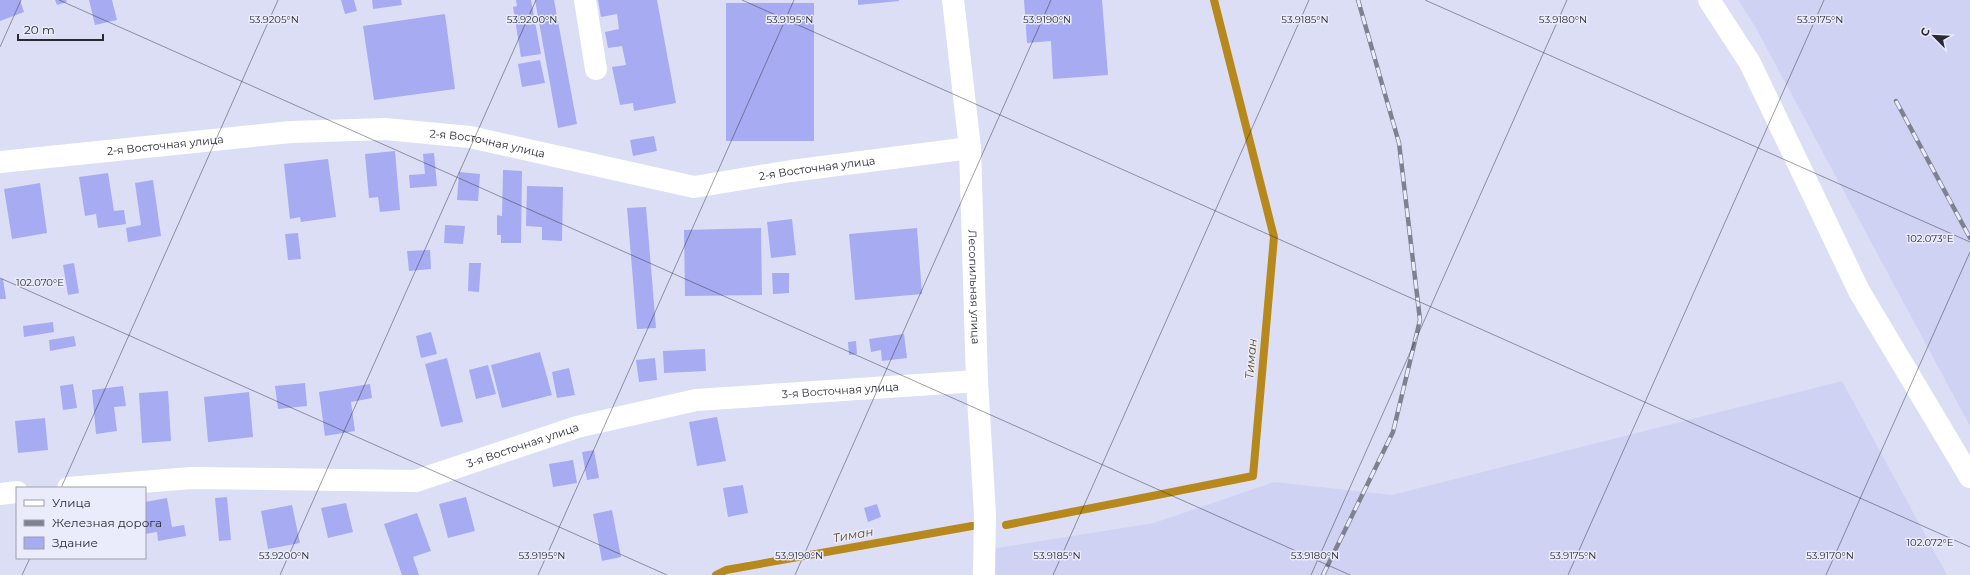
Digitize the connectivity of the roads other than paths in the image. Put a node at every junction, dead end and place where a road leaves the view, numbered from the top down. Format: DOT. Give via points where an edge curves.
graph roads {
  1 [pos="585,0"];
  2 [pos="953,0"];
  3 [pos="1709,0"];
  4 [pos="596,69"];
  5 [pos="970,148"];
  6 [pos="0,162"];
  7 [pos="977,381"];
  8 [pos="1970,477"];
  9 [pos="80,487"];
  10 [pos="16,492"];
  11 [pos="0,494"];
  12 [pos="984,575"];
  1 -- 4 [label="street"];
  2 -- 5 [label="street, Лесопильная улица"];
  3 -- 8 [label="street" via="1750,63 1859,291"];
  5 -- 6 [label="street, 2-я Восточная улица" via="791,171 694,188 470,137 385,129 291,132"];
  5 -- 7 [label="street, Лесопильная улица"];
  7 -- 9 [label="street, 3-я Восточная улица" via="696,400 577,427 416,481 191,478"];
  7 -- 12 [label="street, Лесопильная улица" via="984,514"];
  10 -- 11 [label="street"];
}
